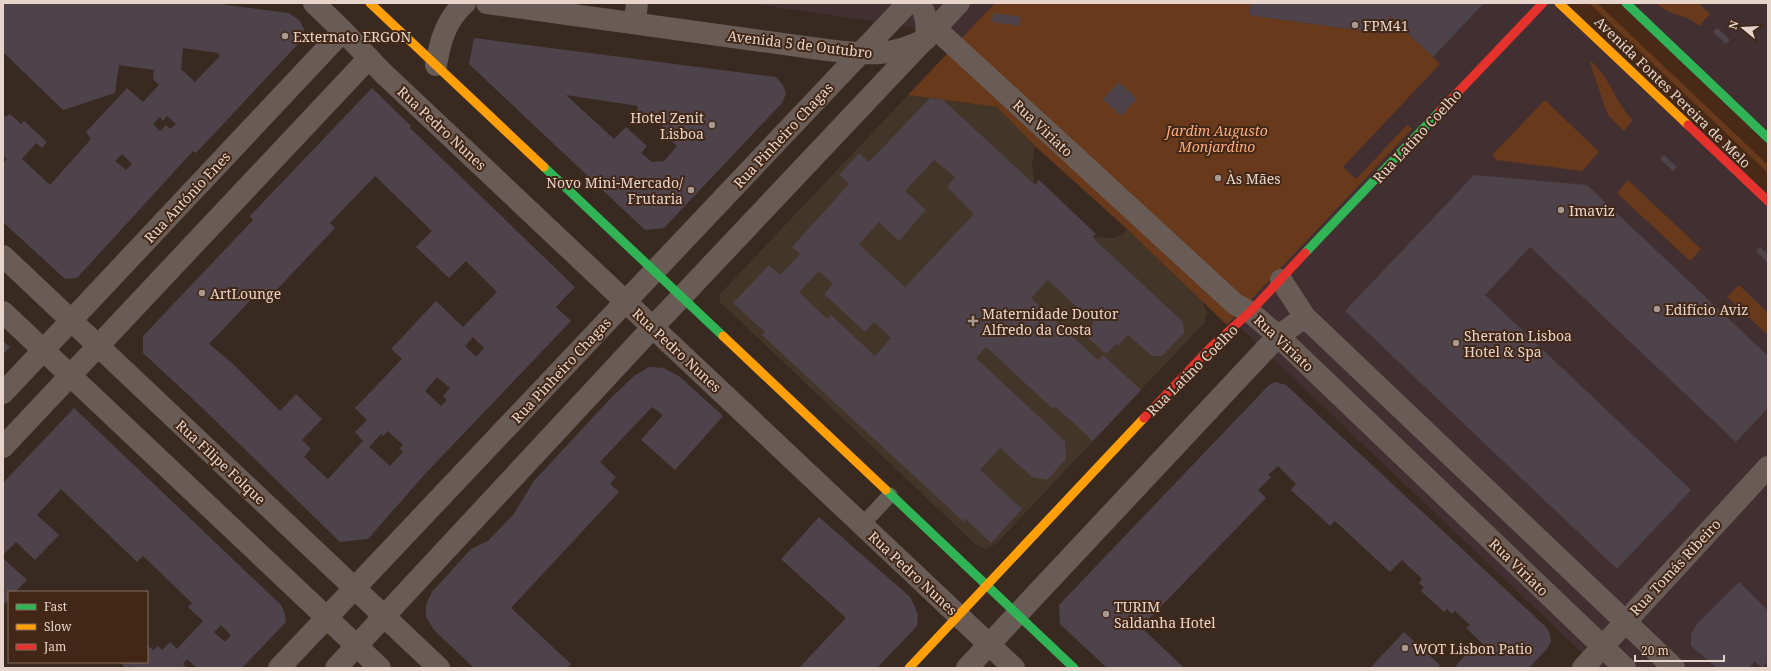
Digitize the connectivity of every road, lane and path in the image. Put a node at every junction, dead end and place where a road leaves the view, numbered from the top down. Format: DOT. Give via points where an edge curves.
graph roads {
  1 [pos="314,3"];
  2 [pos="370,3"];
  3 [pos="465,3"];
  4 [pos="487,3"];
  5 [pos="908,3"];
  6 [pos="919,3"];
  7 [pos="959,3"];
  8 [pos="1543,3"];
  9 [pos="1559,3"];
  10 [pos="1626,3"];
  11 [pos="636,12"];
  12 [pos="343,31"];
  13 [pos="930,34"];
  14 [pos="860,54"];
  15 [pos="369,58"];
  16 [pos="436,65"];
  17 [pos="1768,138"];
  18 [pos="1768,201"];
  19 [pos="3,256"];
  20 [pos="654,271"];
  21 [pos="1281,280"];
  22 [pos="681,297"];
  23 [pos="626,301"];
  24 [pos="3,312"];
  25 [pos="1250,312"];
  26 [pos="1305,317"];
  27 [pos="71,320"];
  28 [pos="653,327"];
  29 [pos="1278,336"];
  30 [pos="98,346"];
  31 [pos="43,350"];
  32 [pos="70,376"];
  33 [pos="3,393"];
  34 [pos="3,447"];
  35 [pos="1768,467"];
  36 [pos="890,495"];
  37 [pos="862,525"];
  38 [pos="987,586"];
  39 [pos="355,589"];
  40 [pos="1017,614"];
  41 [pos="384,616"];
  42 [pos="958,616"];
  43 [pos="327,618"];
  44 [pos="1625,622"];
  45 [pos="989,644"];
  46 [pos="357,646"];
  47 [pos="1603,646"];
  48 [pos="279,668"];
  49 [pos="336,668"];
  50 [pos="380,668"];
  51 [pos="439,668"];
  52 [pos="909,668"];
  53 [pos="967,668"];
  54 [pos="1014,668"];
  55 [pos="1074,668"];
  56 [pos="1583,668"];
  57 [pos="1625,668"];
  58 [pos="1674,668"];
  1 -- 12 [label="street"];
  2 -- 16 [label="street"];
  3 -- 16 [label="street" via="455,11 447,26"];
  4 -- 11 [label="street, Avenida 5 de Outubro"];
  5 -- 14 [label="street, Rua Pinheiro Chagas"];
  6 -- 13 [label="street" via="924,10"];
  7 -- 13 [label="street"];
  8 -- 21 [label="street, Rua Latino Coelho"];
  9 -- 18 [label="street, Avenida Fontes Pereira de Melo"];
  10 -- 17 [label="street"];
  11 -- 14 [label="street, Avenida 5 de Outubro"];
  12 -- 15 [label="street, Rua Pedro Nunes"];
  12 -- 27 [label="street, Rua António Enes"];
  13 -- 14 [label="street, Avenida 5 de Outubro" via="914,45 884,54"];
  13 -- 22 [label="street"];
  13 -- 25 [label="street, Rua Viriato" via="1235,304"];
  14 -- 20 [label="street, Rua Pinheiro Chagas"];
  15 -- 23 [label="street, Rua Pedro Nunes"];
  15 -- 30 [label="street"];
  16 -- 20 [label="street"];
  19 -- 27 [label="street, Rua Filipe Folque"];
  20 -- 22 [label="street"];
  20 -- 23 [label="street, Rua Pinheiro Chagas"];
  21 -- 25 [label="street, Rua Latino Coelho"];
  21 -- 26 [label="street"];
  22 -- 28 [label="street"];
  22 -- 36 [label="street"];
  23 -- 28 [label="street, Rua Pedro Nunes"];
  23 -- 39 [label="street, Rua Pinheiro Chagas"];
  24 -- 31 [label="street"];
  25 -- 29 [label="street, Rua Viriato"];
  25 -- 38 [label="street, Rua Latino Coelho" via="1211,347"];
  26 -- 29 [label="street"];
  26 -- 44 [label="street"];
  27 -- 30 [label="street, Rua Filipe Folque"];
  27 -- 31 [label="street, Rua António Enes"];
  28 -- 37 [label="street, Rua Pedro Nunes"];
  28 -- 41 [label="street"];
  29 -- 40 [label="street"];
  29 -- 47 [label="street, Rua Viriato"];
  30 -- 32 [label="street"];
  30 -- 39 [label="street, Rua Filipe Folque"];
  31 -- 32 [label="street"];
  31 -- 33 [label="street, Rua António Enes"];
  32 -- 34 [label="street"];
  32 -- 43 [label="street"];
  35 -- 44 [label="street, Rua Tomás Ribeiro"];
  36 -- 37 [label="lane"];
  36 -- 38 [label="street"];
  37 -- 42 [label="street, Rua Pedro Nunes"];
  38 -- 40 [label="street"];
  38 -- 42 [label="street, Rua Latino Coelho"];
  39 -- 41 [label="street, Rua Filipe Folque"];
  39 -- 43 [label="street, Rua Pinheiro Chagas"];
  40 -- 45 [label="street"];
  40 -- 55 [label="street"];
  41 -- 46 [label="street"];
  41 -- 51 [label="street, Rua Filipe Folque"];
  42 -- 45 [label="street, Rua Pedro Nunes"];
  42 -- 52 [label="street, Rua Latino Coelho"];
  43 -- 46 [label="street"];
  43 -- 48 [label="street, Rua Pinheiro Chagas"];
  44 -- 47 [label="street, Rua Tomás Ribeiro"];
  44 -- 58 [label="street"];
  45 -- 53 [label="street"];
  45 -- 54 [label="street, Rua Pedro Nunes"];
  46 -- 49 [label="street"];
  46 -- 50 [label="street"];
  47 -- 56 [label="street, Rua Tomás Ribeiro"];
  47 -- 57 [label="street, Rua Viriato"];
}
